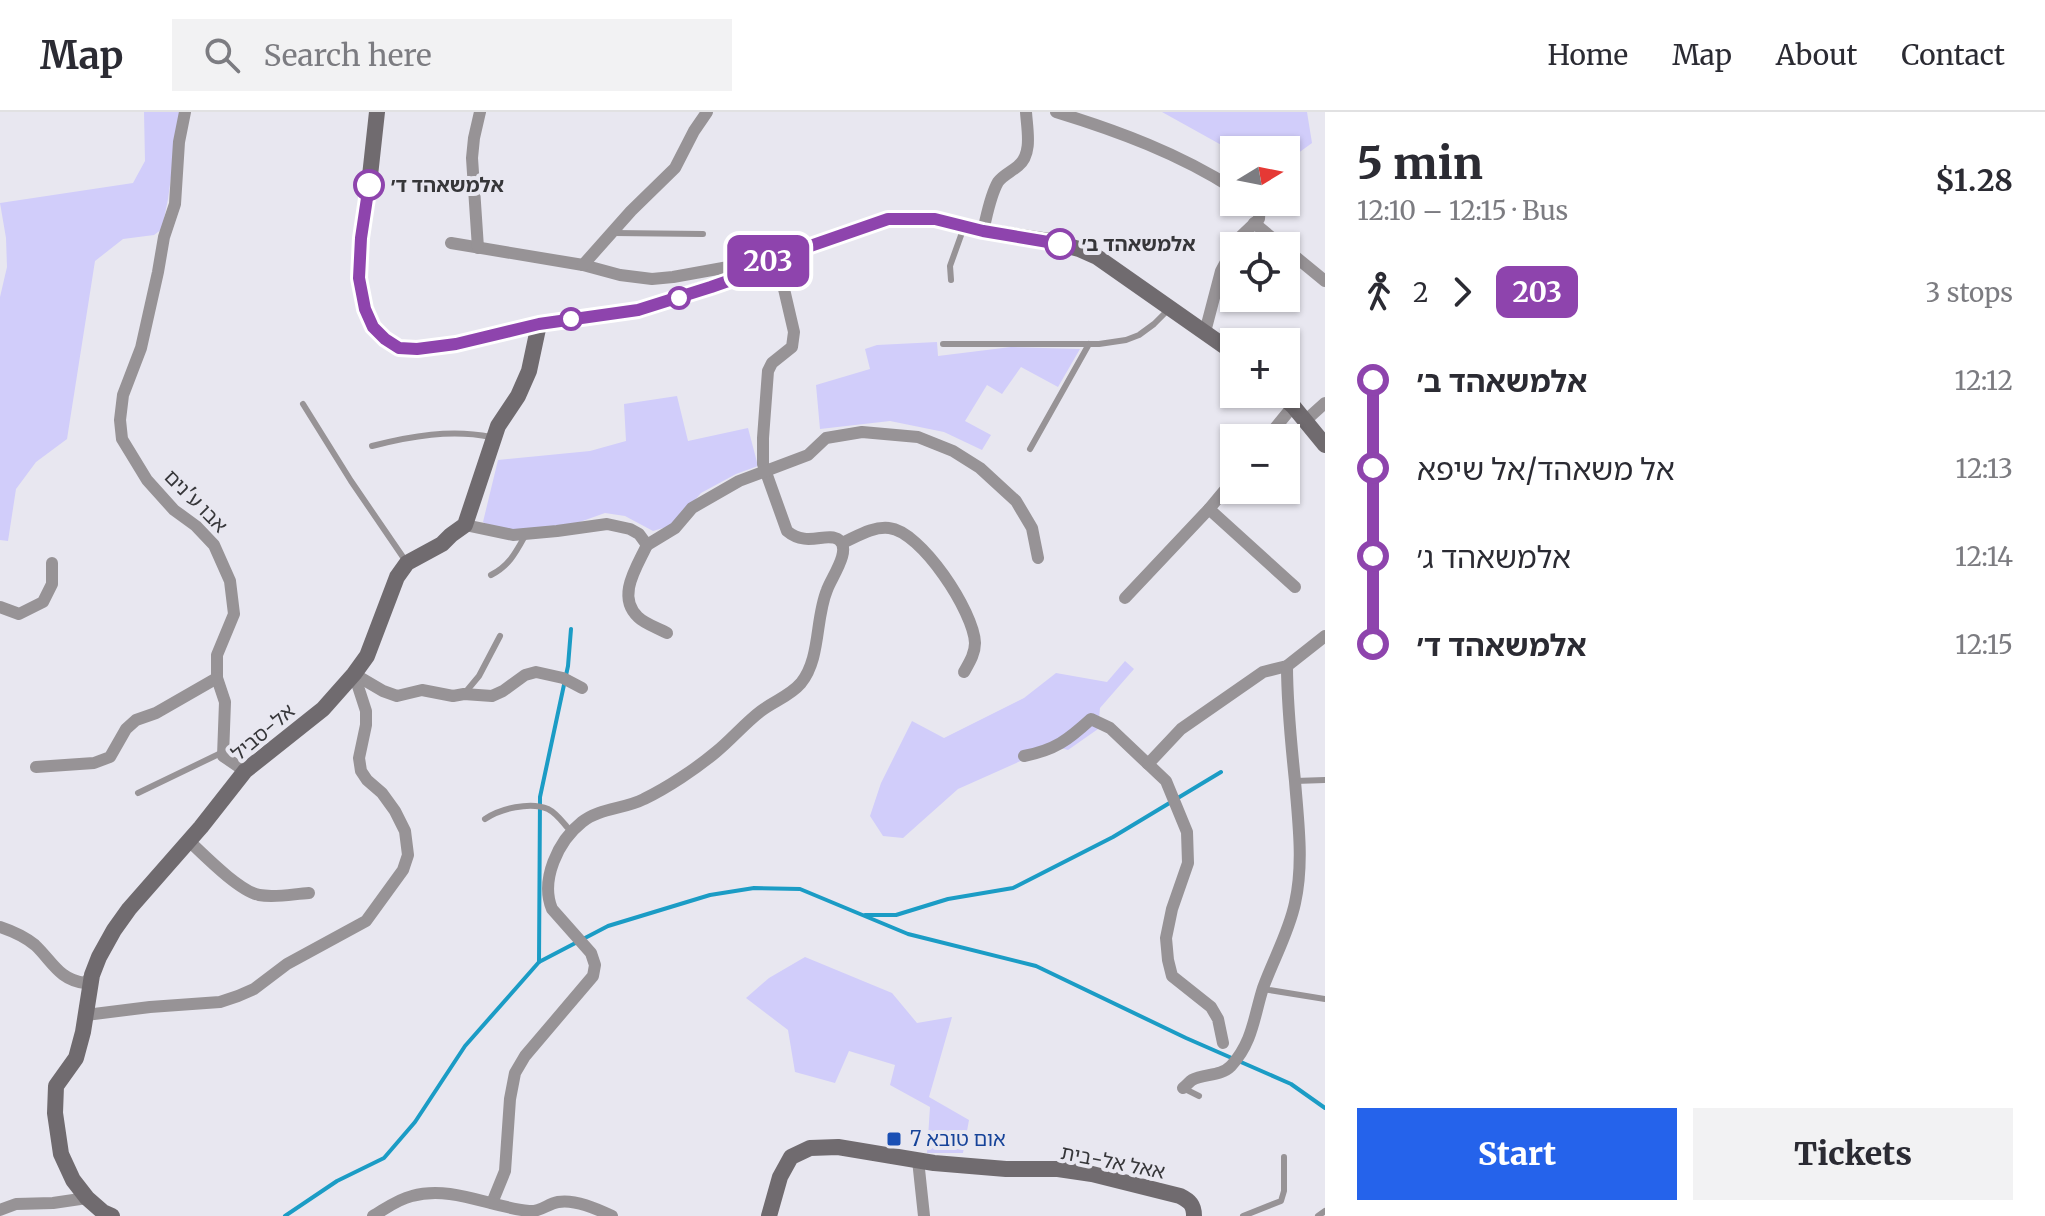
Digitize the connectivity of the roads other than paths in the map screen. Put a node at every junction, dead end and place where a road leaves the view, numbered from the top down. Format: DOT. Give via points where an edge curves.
graph roads {
  1 [pos="185,112"];
  2 [pos="377,112"];
  3 [pos="480,112"];
  4 [pos="707,112"];
  5 [pos="1026,112"];
  6 [pos="1056,112"];
  7 [pos="1220,181"];
  8 [pos="1259,216"];
  9 [pos="1254,223"];
  10 [pos="964,227"];
  11 [pos="983,231"];
  12 [pos="1245,232"];
  13 [pos="1265,232"];
  14 [pos="611,233"];
  15 [pos="703,234"];
  16 [pos="451,243"];
  17 [pos="478,248"];
  18 [pos="1300,261"];
  19 [pos="583,265"];
  20 [pos="747,271"];
  21 [pos="1220,275"];
  22 [pos="951,280"];
  23 [pos="1325,281"];
  24 [pos="1170,308"];
  25 [pos="539,324"];
  26 [pos="1205,332"];
  27 [pos="1220,343"];
  28 [pos="943,344"];
  29 [pos="1089,344"];
  30 [pos="1325,403"];
  31 [pos="303,404"];
  32 [pos="1291,408"];
  33 [pos="1295,408"];
  34 [pos="1305,421"];
  35 [pos="1278,424"];
  36 [pos="495,437"];
  37 [pos="1325,445"];
  38 [pos="372,446"];
  39 [pos="1030,449"];
  40 [pos="765,471"];
  41 [pos="1220,496"];
  42 [pos="1209,509"];
  43 [pos="465,525"];
  44 [pos="526,534"];
  45 [pos="842,543"];
  46 [pos="647,545"];
  47 [pos="1038,558"];
  48 [pos="52,563"];
  49 [pos="407,563"];
  50 [pos="491,575"];
  51 [pos="1295,587"];
  52 [pos="1125,598"];
  53 [pos="0,607"];
  54 [pos="667,633"];
  55 [pos="500,636"];
  56 [pos="1325,636"];
  57 [pos="1287,666"];
  58 [pos="964,672"];
  59 [pos="354,674"];
  60 [pos="217,678"];
  61 [pos="582,688"];
  62 [pos="464,694"];
  63 [pos="223,753"];
  64 [pos="1024,756"];
  65 [pos="1148,764"];
  66 [pos="36,767"];
  67 [pos="245,771"];
  68 [pos="1325,780"];
  69 [pos="1295,781"];
  70 [pos="138,793"];
  71 [pos="485,819"];
  72 [pos="567,827"];
  73 [pos="189,841"];
  74 [pos="309,893"];
  75 [pos="0,927"];
  76 [pos="92,975"];
  77 [pos="1263,989"];
  78 [pos="1325,999"];
  79 [pos="86,1015"];
  80 [pos="1223,1043"];
  81 [pos="1183,1088"];
  82 [pos="1199,1096"];
  83 [pos="1284,1157"];
  84 [pos="918,1160"];
  85 [pos="87,1198"];
  86 [pos="492,1203"];
  87 [pos="0,1210"];
  88 [pos="1325,1211"];
  89 [pos="530,1214"];
  90 [pos="112,1216"];
  91 [pos="373,1216"];
  92 [pos="612,1216"];
  93 [pos="769,1216"];
  94 [pos="924,1216"];
  95 [pos="1194,1216"];
  96 [pos="1243,1216"];
  97 [pos="1318,1216"];
  1 -- 60 [label="street, אבו ע'נים" via="175,204 120,420 122,439 147,480 214,545 230,581 234,614 217,655"];
  2 -- 25 [label="street" via="359,278 373,327 399,348 417,349"];
  3 -- 17 [label="street" via="472,158"];
  4 -- 14 [label="street" via="675,168"];
  5 -- 11 [label="street" via="1024,159 1000,179"];
  6 -- 7 [label="street" via="1104,126"];
  8 -- 9 [label="street"];
  9 -- 12 [label="street"];
  9 -- 13 [label="street"];
  10 -- 11 [label="street"];
  10 -- 20 [label="street" via="935,219 888,219"];
  10 -- 22 [label="lane" via="950,266"];
  11 -- 24 [label="street" via="1079,249"];
  14 -- 15 [label="lane"];
  14 -- 19 [label="street"];
  16 -- 17 [label="street"];
  17 -- 19 [label="street"];
  18 -- 23 [label="street"];
  19 -- 20 [label="street" via="652,279 734,266"];
  20 -- 25 [label="street" via="638,310"];
  20 -- 40 [label="street" via="755,282 780,283 794,332 792,347 768,371"];
  21 -- 26 [label="street"];
  24 -- 26 [label="street"];
  24 -- 29 [label="lane" via="1139,335"];
  25 -- 36 [label="street" via="529,371"];
  26 -- 27 [label="street"];
  28 -- 29 [label="lane"];
  29 -- 39 [label="lane"];
  30 -- 34 [label="street"];
  31 -- 49 [label="lane"];
  32 -- 35 [label="street"];
  33 -- 34 [label="street"];
  34 -- 37 [label="street"];
  36 -- 38 [label="lane" via="440,433"];
  36 -- 43 [label="street"];
  40 -- 45 [label="street" via="787,531 803,540 832,537"];
  40 -- 46 [label="street" via="692,508 675,528"];
  40 -- 47 [label="street" via="808,455 826,438 862,432 918,437 980,468 1016,501 1032,528"];
  41 -- 42 [label="street"];
  42 -- 51 [label="street"];
  42 -- 52 [label="street"];
  43 -- 44 [label="street"];
  43 -- 49 [label="street"];
  44 -- 46 [label="street" via="607,524 630,529"];
  44 -- 50 [label="lane" via="510,561"];
  45 -- 58 [label="street" via="892,528 919,545 953,589 970,622 975,643"];
  45 -- 86 [label="street" via="842,560 825,594 810,668 800,683 691,770 644,799 582,821 560,849 547,895 552,909 591,953 595,969 515,1073 505,1171"];
  46 -- 54 [label="street" via="627,593 639,618"];
  48 -- 53 [label="street" via="52,584 43,602 19,614"];
  49 -- 59 [label="street, אל-סביל"];
  55 -- 62 [label="lane"];
  56 -- 57 [label="street"];
  57 -- 65 [label="street" via="1263,672 1237,689 1181,729"];
  57 -- 69 [label="street"];
  59 -- 62 [label="street" via="397,696 422,690"];
  59 -- 67 [label="street, אל-סביל" via="323,709"];
  59 -- 79 [label="street" via="366,711 361,771 395,811 408,855 366,921 238,996"];
  60 -- 63 [label="street, אבו ע'נים" via="225,702"];
  60 -- 66 [label="street" via="136,720 110,757"];
  61 -- 62 [label="street" via="536,672 497,695"];
  63 -- 67 [label="street"];
  63 -- 70 [label="lane"];
  64 -- 65 [label="street" via="1052,749 1091,719 1110,728"];
  65 -- 80 [label="street" via="1166,781 1187,832 1188,863 1166,938 1172,976 1211,1007"];
  67 -- 73 [label="street, אל-סביל"];
  68 -- 69 [label="lane"];
  69 -- 77 [label="street" via="1300,853 1295,902"];
  71 -- 72 [label="lane" via="520,807 544,807"];
  73 -- 74 [label="street" via="257,895"];
  73 -- 76 [label="street, אל-סביל" via="129,909"];
  75 -- 76 [label="street" via="32,942 73,982 85,983"];
  76 -- 79 [label="street, אל-סביל"];
  77 -- 78 [label="lane"];
  77 -- 81 [label="street" via="1253,1031 1230,1068 1193,1079"];
  79 -- 85 [label="street, אל-סביל" via="76,1058 56,1086 55,1113 61,1154"];
  81 -- 82 [label="lane"];
  83 -- 96 [label="lane" via="1281,1201"];
  84 -- 93 [label="street, אאל אל-בית" via="838,1147 810,1148 791,1157"];
  84 -- 94 [label="street"];
  84 -- 95 [label="street, אאל אל-בית" via="1092,1174 1180,1196 1193,1206"];
  85 -- 87 [label="street"];
  85 -- 90 [label="street, אל-סביל"];
  86 -- 89 [label="street"];
  86 -- 91 [label="street" via="428,1193"];
  88 -- 97 [label="lane"];
  89 -- 92 [label="street" via="569,1202"];
}
